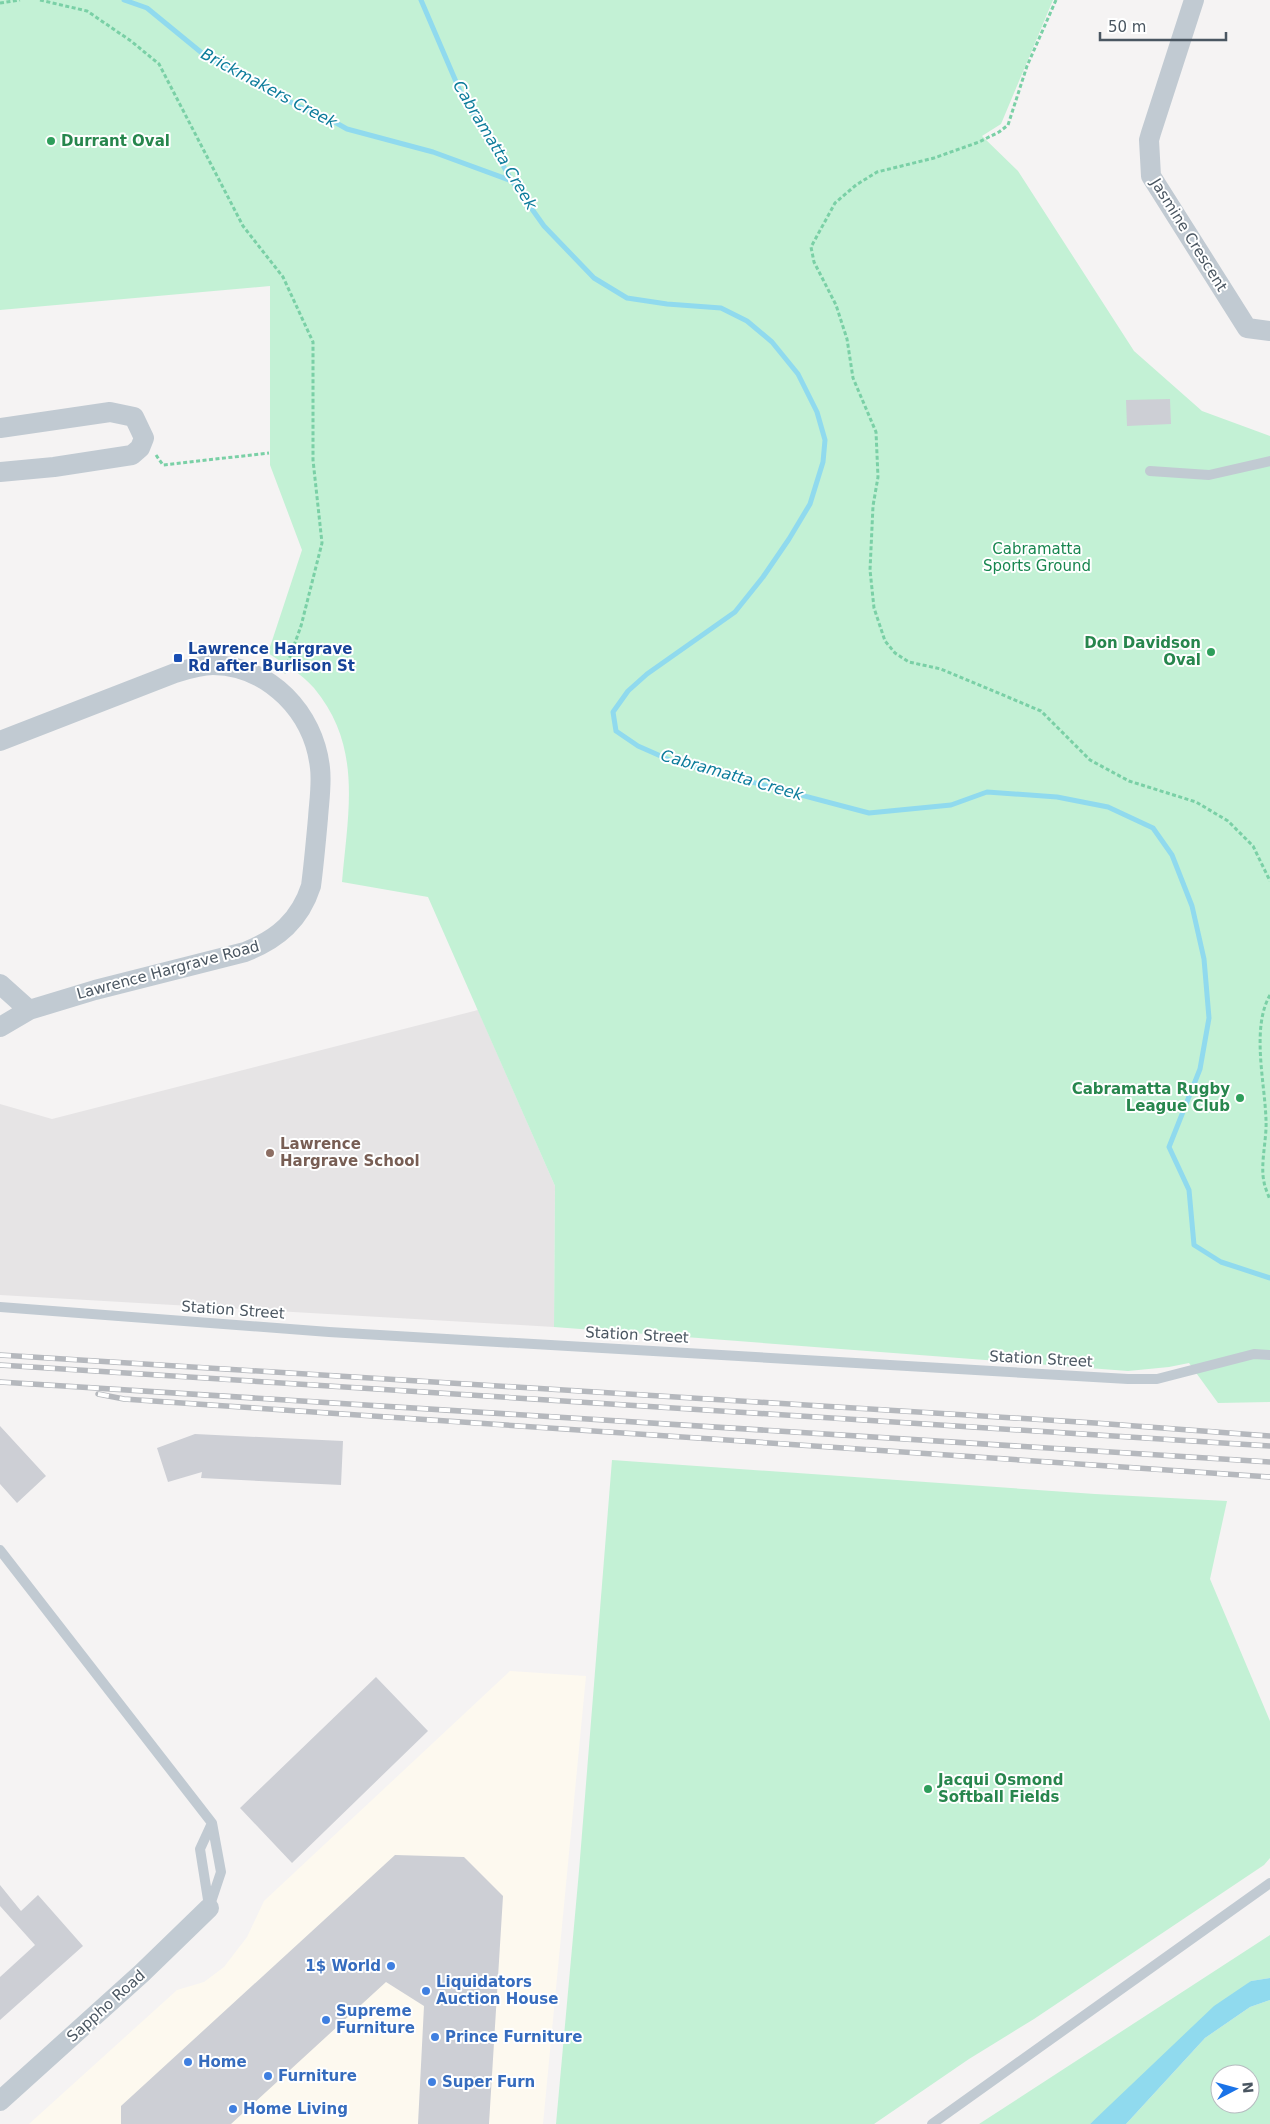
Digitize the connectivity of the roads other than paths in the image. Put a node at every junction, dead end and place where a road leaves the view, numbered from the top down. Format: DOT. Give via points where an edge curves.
graph roads {
  1 [pos="1194,0"];
  2 [pos="1270,331"];
  3 [pos="0,428"];
  4 [pos="1270,461"];
  5 [pos="1150,470"];
  6 [pos="0,472"];
  7 [pos="0,741"];
  8 [pos="0,984"];
  9 [pos="29,1010"];
  10 [pos="0,1027"];
  11 [pos="0,1307"];
  12 [pos="1270,1355"];
  13 [pos="0,1550"];
  14 [pos="212,1823"];
  15 [pos="1270,1883"];
  16 [pos="209,1908"];
  17 [pos="0,2100"];
  18 [pos="932,2124"];
  1 -- 2 [label="street, Jasmine Crescent" via="1149,140 1151,176 1247,328"];
  3 -- 6 [label="street" via="110,412 134,417 144,438 140,448 132,454"];
  4 -- 5 [label="lane" via="1209,475"];
  7 -- 9 [label="street, Lawrence Hargrave Road" via="175,673 200,666 223,666 239,669 273,685 287,696 308,724 320,771 311,886 296,918 275,937 245,952"];
  8 -- 9 [label="street"];
  9 -- 10 [label="street, Lawrence Hargrave Road"];
  11 -- 12 [label="lane, Station Street" via="329,1332 1128,1379 1157,1379 1254,1354"];
  13 -- 14 [label="lane"];
  14 -- 16 [label="lane" via="221,1872"];
  14 -- 16 [label="lane" via="200,1849"];
  15 -- 18 [label="lane"];
  16 -- 17 [label="street, Sappho Road" via="142,1973"];
}
